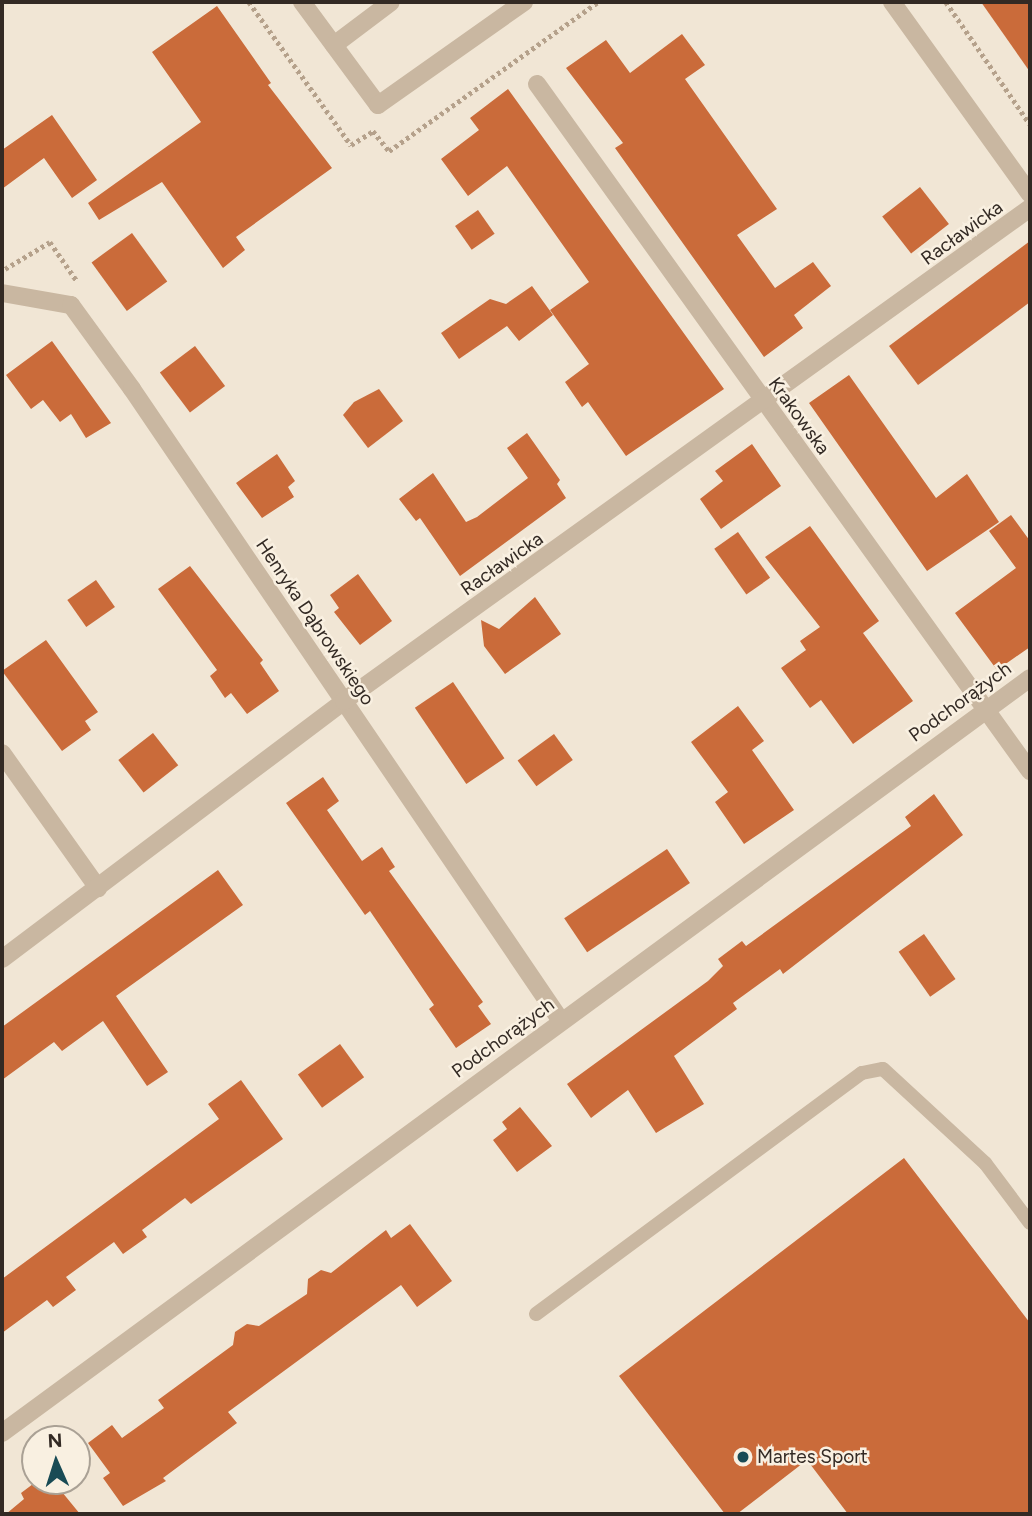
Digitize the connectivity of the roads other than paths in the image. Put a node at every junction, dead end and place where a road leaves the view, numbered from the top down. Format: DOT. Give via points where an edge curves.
graph roads {
  1 [pos="302,2"];
  2 [pos="391,2"];
  3 [pos="524,2"];
  4 [pos="892,2"];
  5 [pos="334,45"];
  6 [pos="537,83"];
  7 [pos="1030,194"];
  8 [pos="1030,208"];
  9 [pos="2,293"];
  10 [pos="764,404"];
  11 [pos="1030,678"];
  12 [pos="344,701"];
  13 [pos="987,709"];
  14 [pos="2,753"];
  15 [pos="1030,771"];
  16 [pos="97,888"];
  17 [pos="2,959"];
  18 [pos="561,1021"];
  19 [pos="1030,1223"];
  20 [pos="536,1314"];
  21 [pos="2,1433"];
  1 -- 5 [label="street"];
  2 -- 5 [label="street"];
  3 -- 5 [label="street" via="378,105"];
  4 -- 7 [label="street"];
  6 -- 10 [label="street, Krakowska"];
  8 -- 10 [label="street, Racławicka"];
  9 -- 12 [label="street, Henryka Dąbrowskiego" via="71,305"];
  10 -- 12 [label="street, Racławicka"];
  10 -- 13 [label="street, Krakowska"];
  11 -- 13 [label="street, Podchorążych"];
  12 -- 16 [label="street, Racławicka"];
  12 -- 18 [label="street, Henryka Dąbrowskiego"];
  13 -- 15 [label="street, Krakowska"];
  13 -- 18 [label="street, Podchorążych"];
  14 -- 16 [label="street"];
  16 -- 17 [label="street, Racławicka"];
  18 -- 21 [label="street, Podchorążych"];
  19 -- 20 [label="lane" via="985,1163 883,1069 862,1073"];
}
